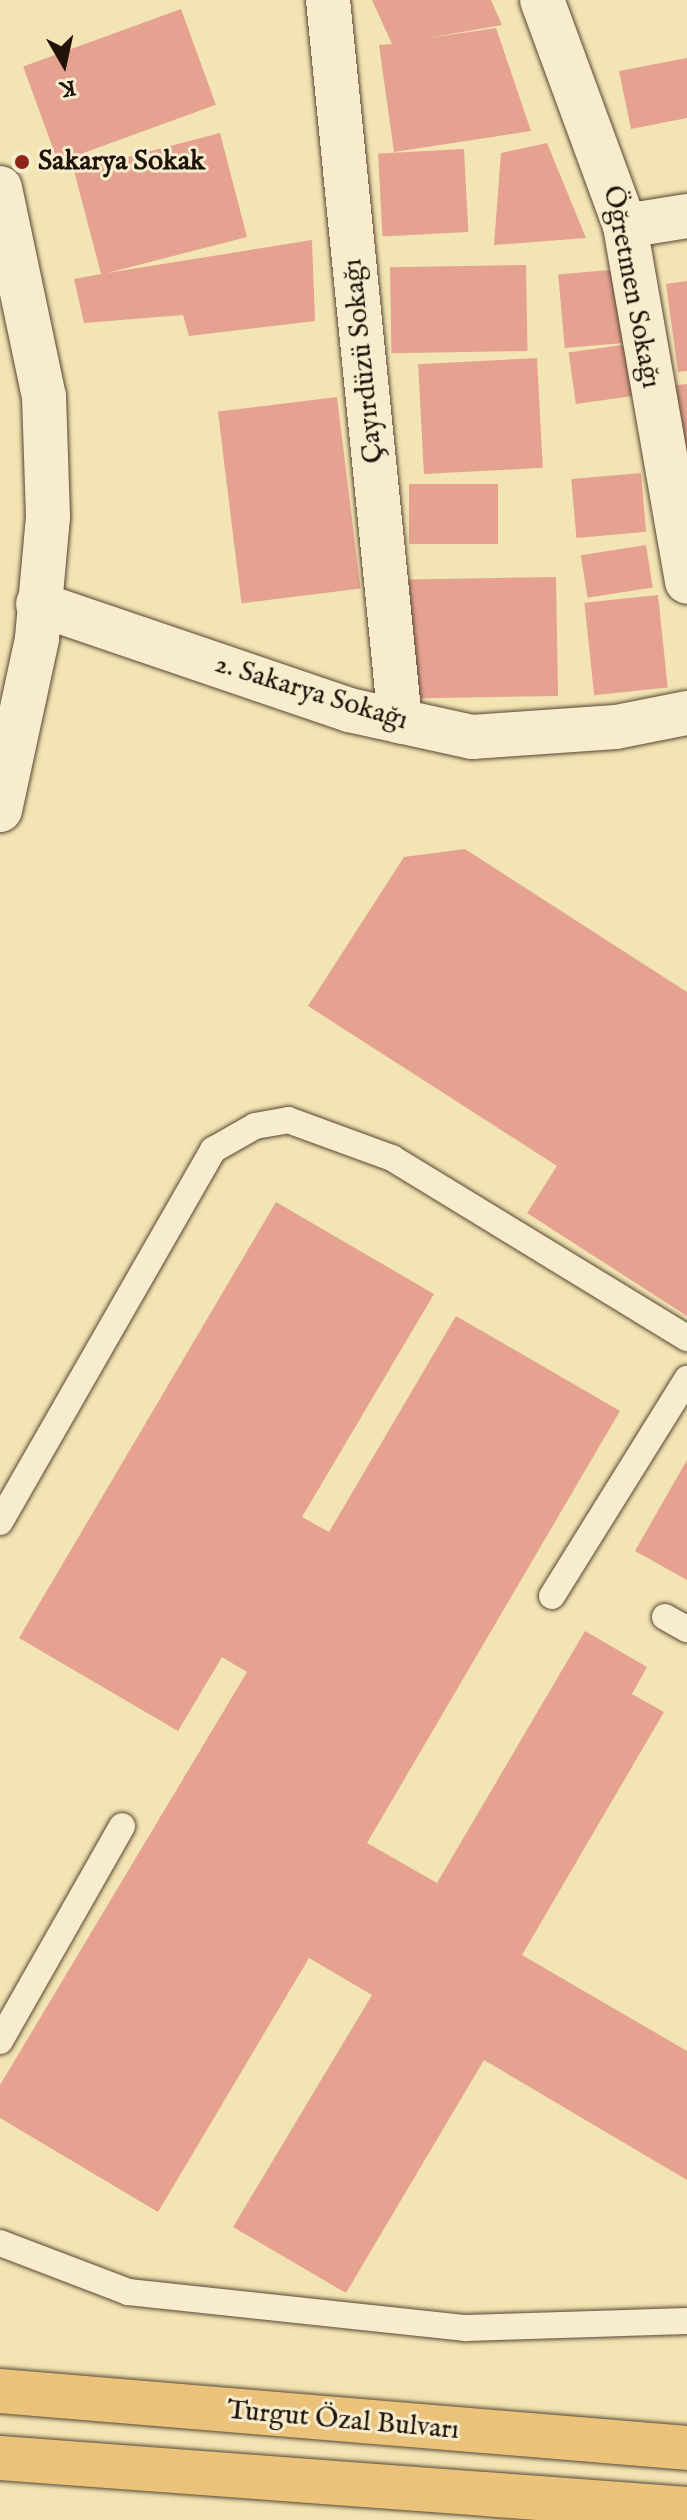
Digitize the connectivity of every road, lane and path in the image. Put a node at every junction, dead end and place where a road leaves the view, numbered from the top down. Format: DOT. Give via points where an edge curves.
graph roads {
  1 [pos="328,0"];
  2 [pos="542,0"];
  3 [pos="0,188"];
  4 [pos="687,216"];
  5 [pos="625,226"];
  6 [pos="680,509"];
  7 [pos="687,582"];
  8 [pos="38,604"];
  9 [pos="687,713"];
  10 [pos="400,721"];
  11 [pos="0,810"];
  12 [pos="687,1338"];
  13 [pos="687,1379"];
  14 [pos="0,1522"];
  15 [pos="552,1596"];
  16 [pos="122,1826"];
  17 [pos="0,2041"];
  18 [pos="0,2243"];
  19 [pos="687,2321"];
  20 [pos="0,2391"];
  21 [pos="687,2448"];
  22 [pos="0,2458"];
  23 [pos="687,2509"];
  1 -- 10 [label="street, Çayırdüzü Sokağı"];
  2 -- 5 [label="street, Öğretmen Sokağı"];
  3 -- 8 [label="street" via="44,396 48,517"];
  4 -- 5 [label="street"];
  5 -- 6 [label="street, Öğretmen Sokağı"];
  6 -- 7 [label="street, Öğretmen Sokağı"];
  8 -- 10 [label="street, 2. Sakarya Sokağı"];
  8 -- 11 [label="street"];
  9 -- 10 [label="street, 2. Sakarya Sokağı" via="616,727 472,737"];
  12 -- 14 [label="lane" via="392,1158 288,1120 255,1126 213,1150"];
  13 -- 15 [label="lane"];
  16 -- 17 [label="lane"];
  18 -- 19 [label="lane" via="128,2292 466,2328"];
  20 -- 21 [label="main road, Turgut Özal Bulvarı"];
  22 -- 23 [label="main road"];
}
